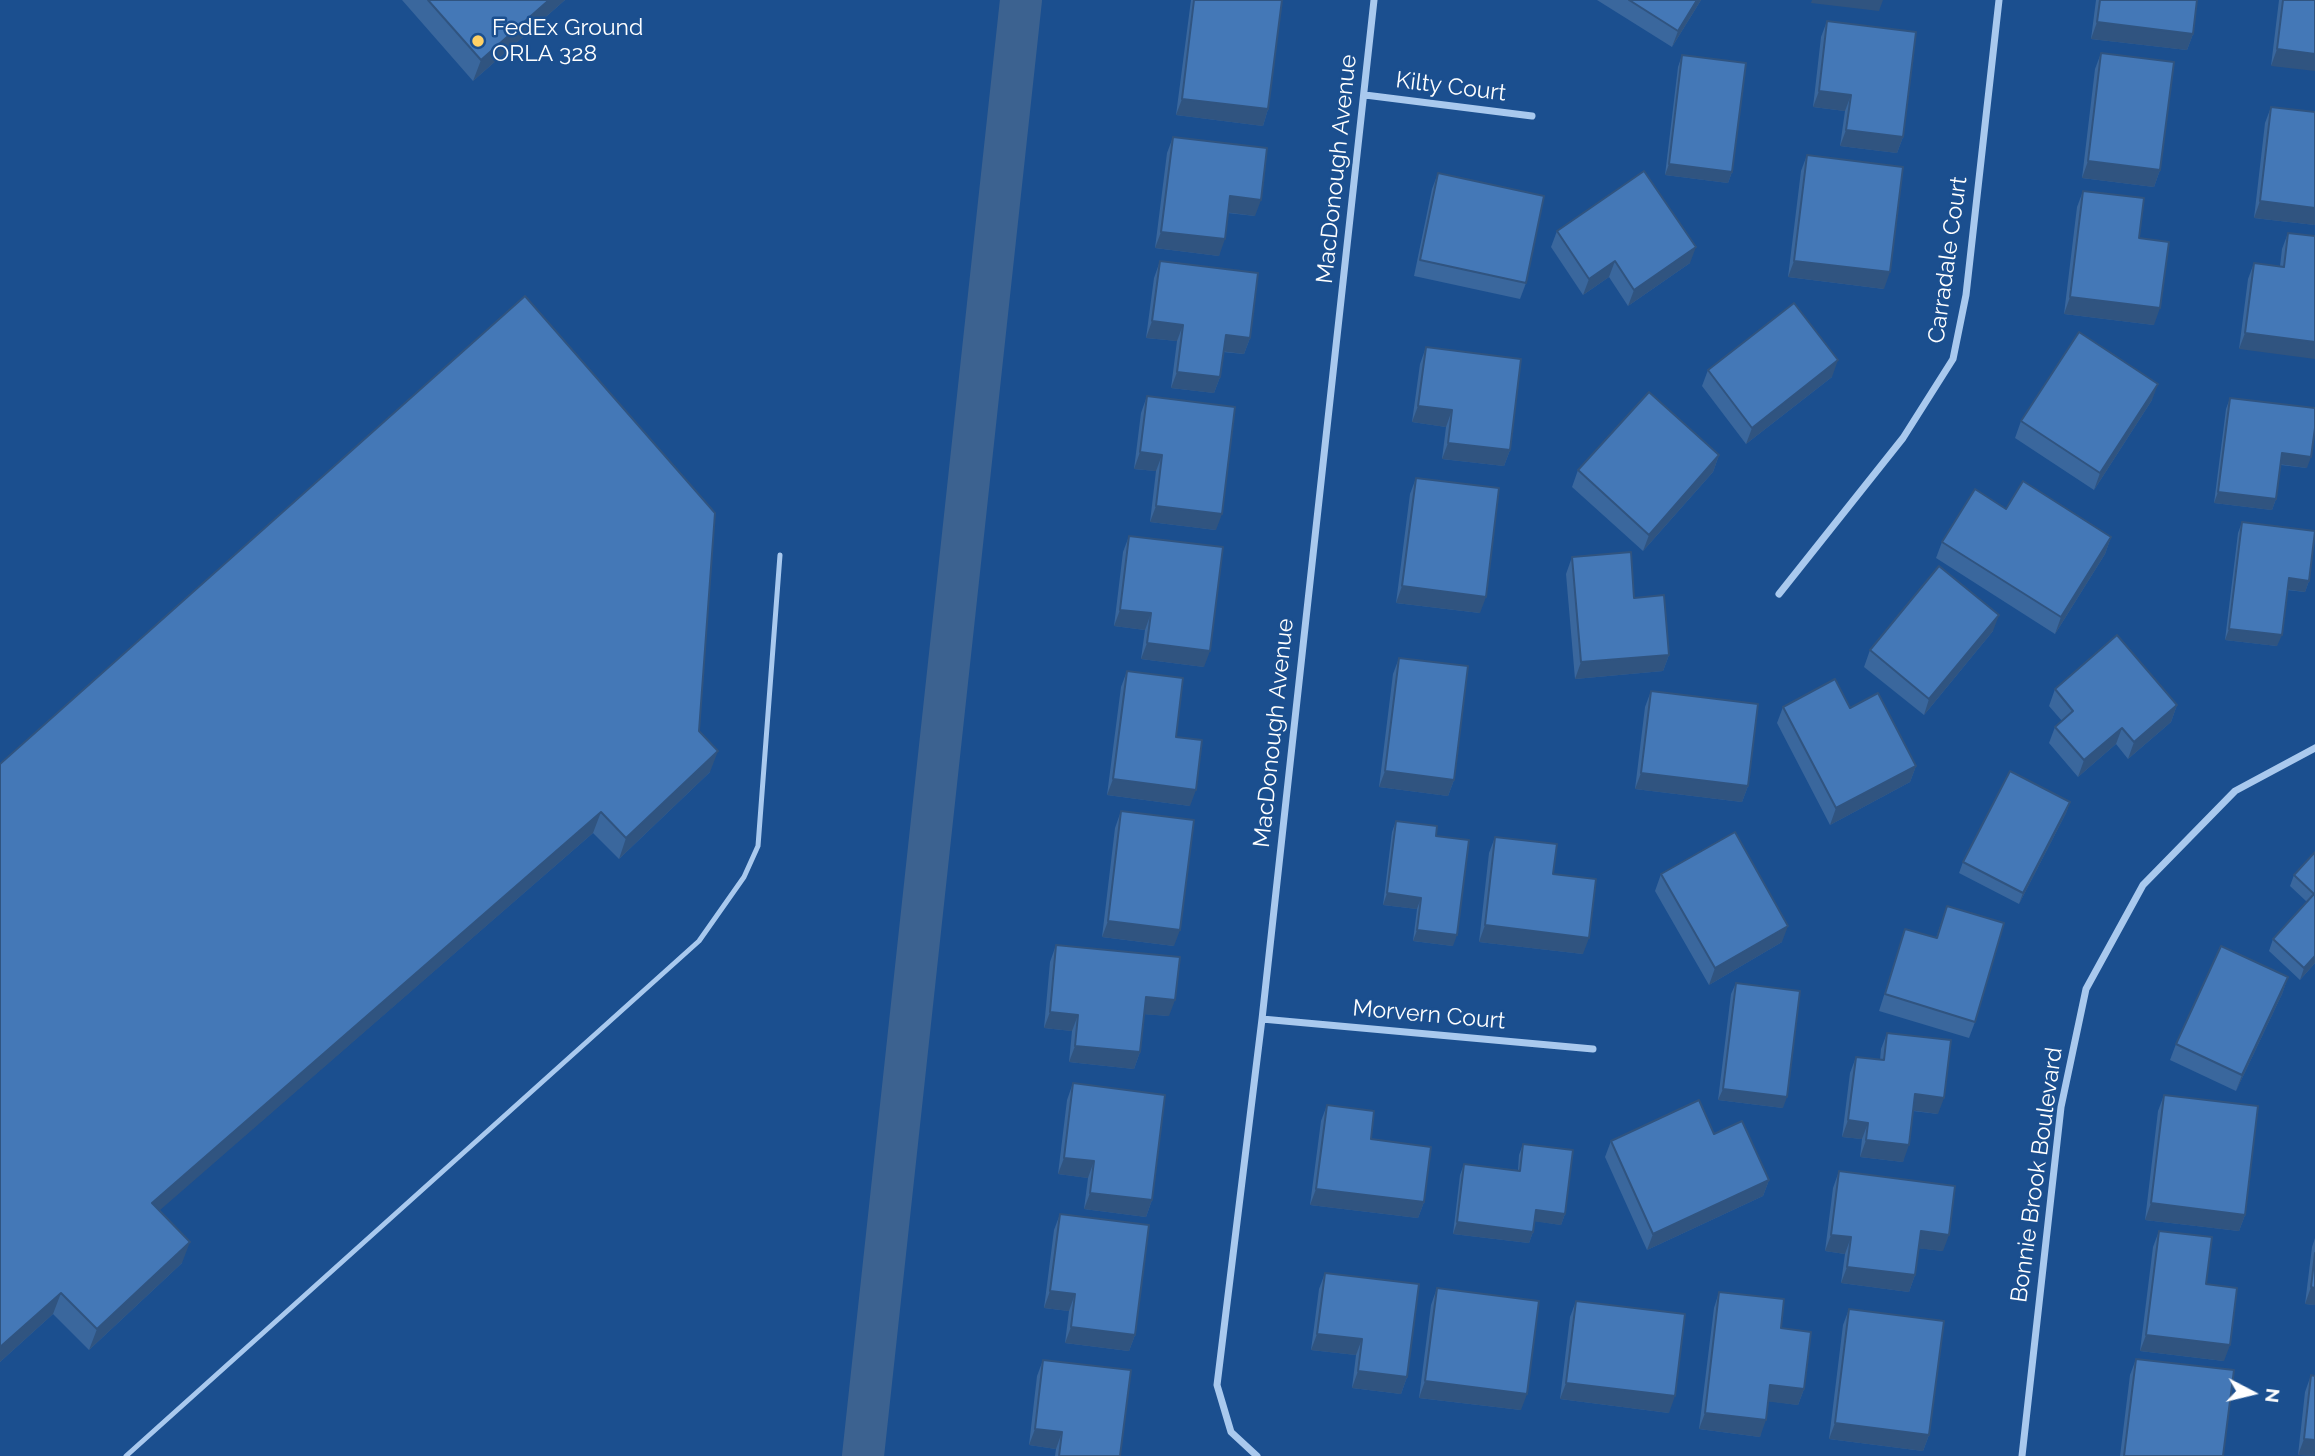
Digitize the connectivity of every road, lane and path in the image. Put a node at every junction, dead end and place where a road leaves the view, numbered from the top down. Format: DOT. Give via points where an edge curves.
graph roads {
  1 [pos="1374,0"];
  2 [pos="1999,0"];
  3 [pos="1365,96"];
  4 [pos="1532,116"];
  5 [pos="780,555"];
  6 [pos="1779,594"];
  7 [pos="2315,748"];
  8 [pos="1262,1019"];
  9 [pos="1593,1049"];
  10 [pos="127,1456"];
  11 [pos="1257,1456"];
  12 [pos="2022,1456"];
  1 -- 3 [label="street, MacDonough Avenue"];
  2 -- 6 [label="street, Carradale Court" via="1966,295 1953,359 1903,438"];
  3 -- 4 [label="street, Kilty Court"];
  3 -- 8 [label="street, MacDonough Avenue"];
  5 -- 10 [label="lane" via="758,846 744,877 699,941"];
  7 -- 12 [label="street, Bonnie Brook Boulevard" via="2235,791 2143,886 2085,989 2061,1107"];
  8 -- 9 [label="street, Morvern Court"];
  8 -- 11 [label="street, MacDonough Avenue" via="1217,1385 1231,1432"];
}
